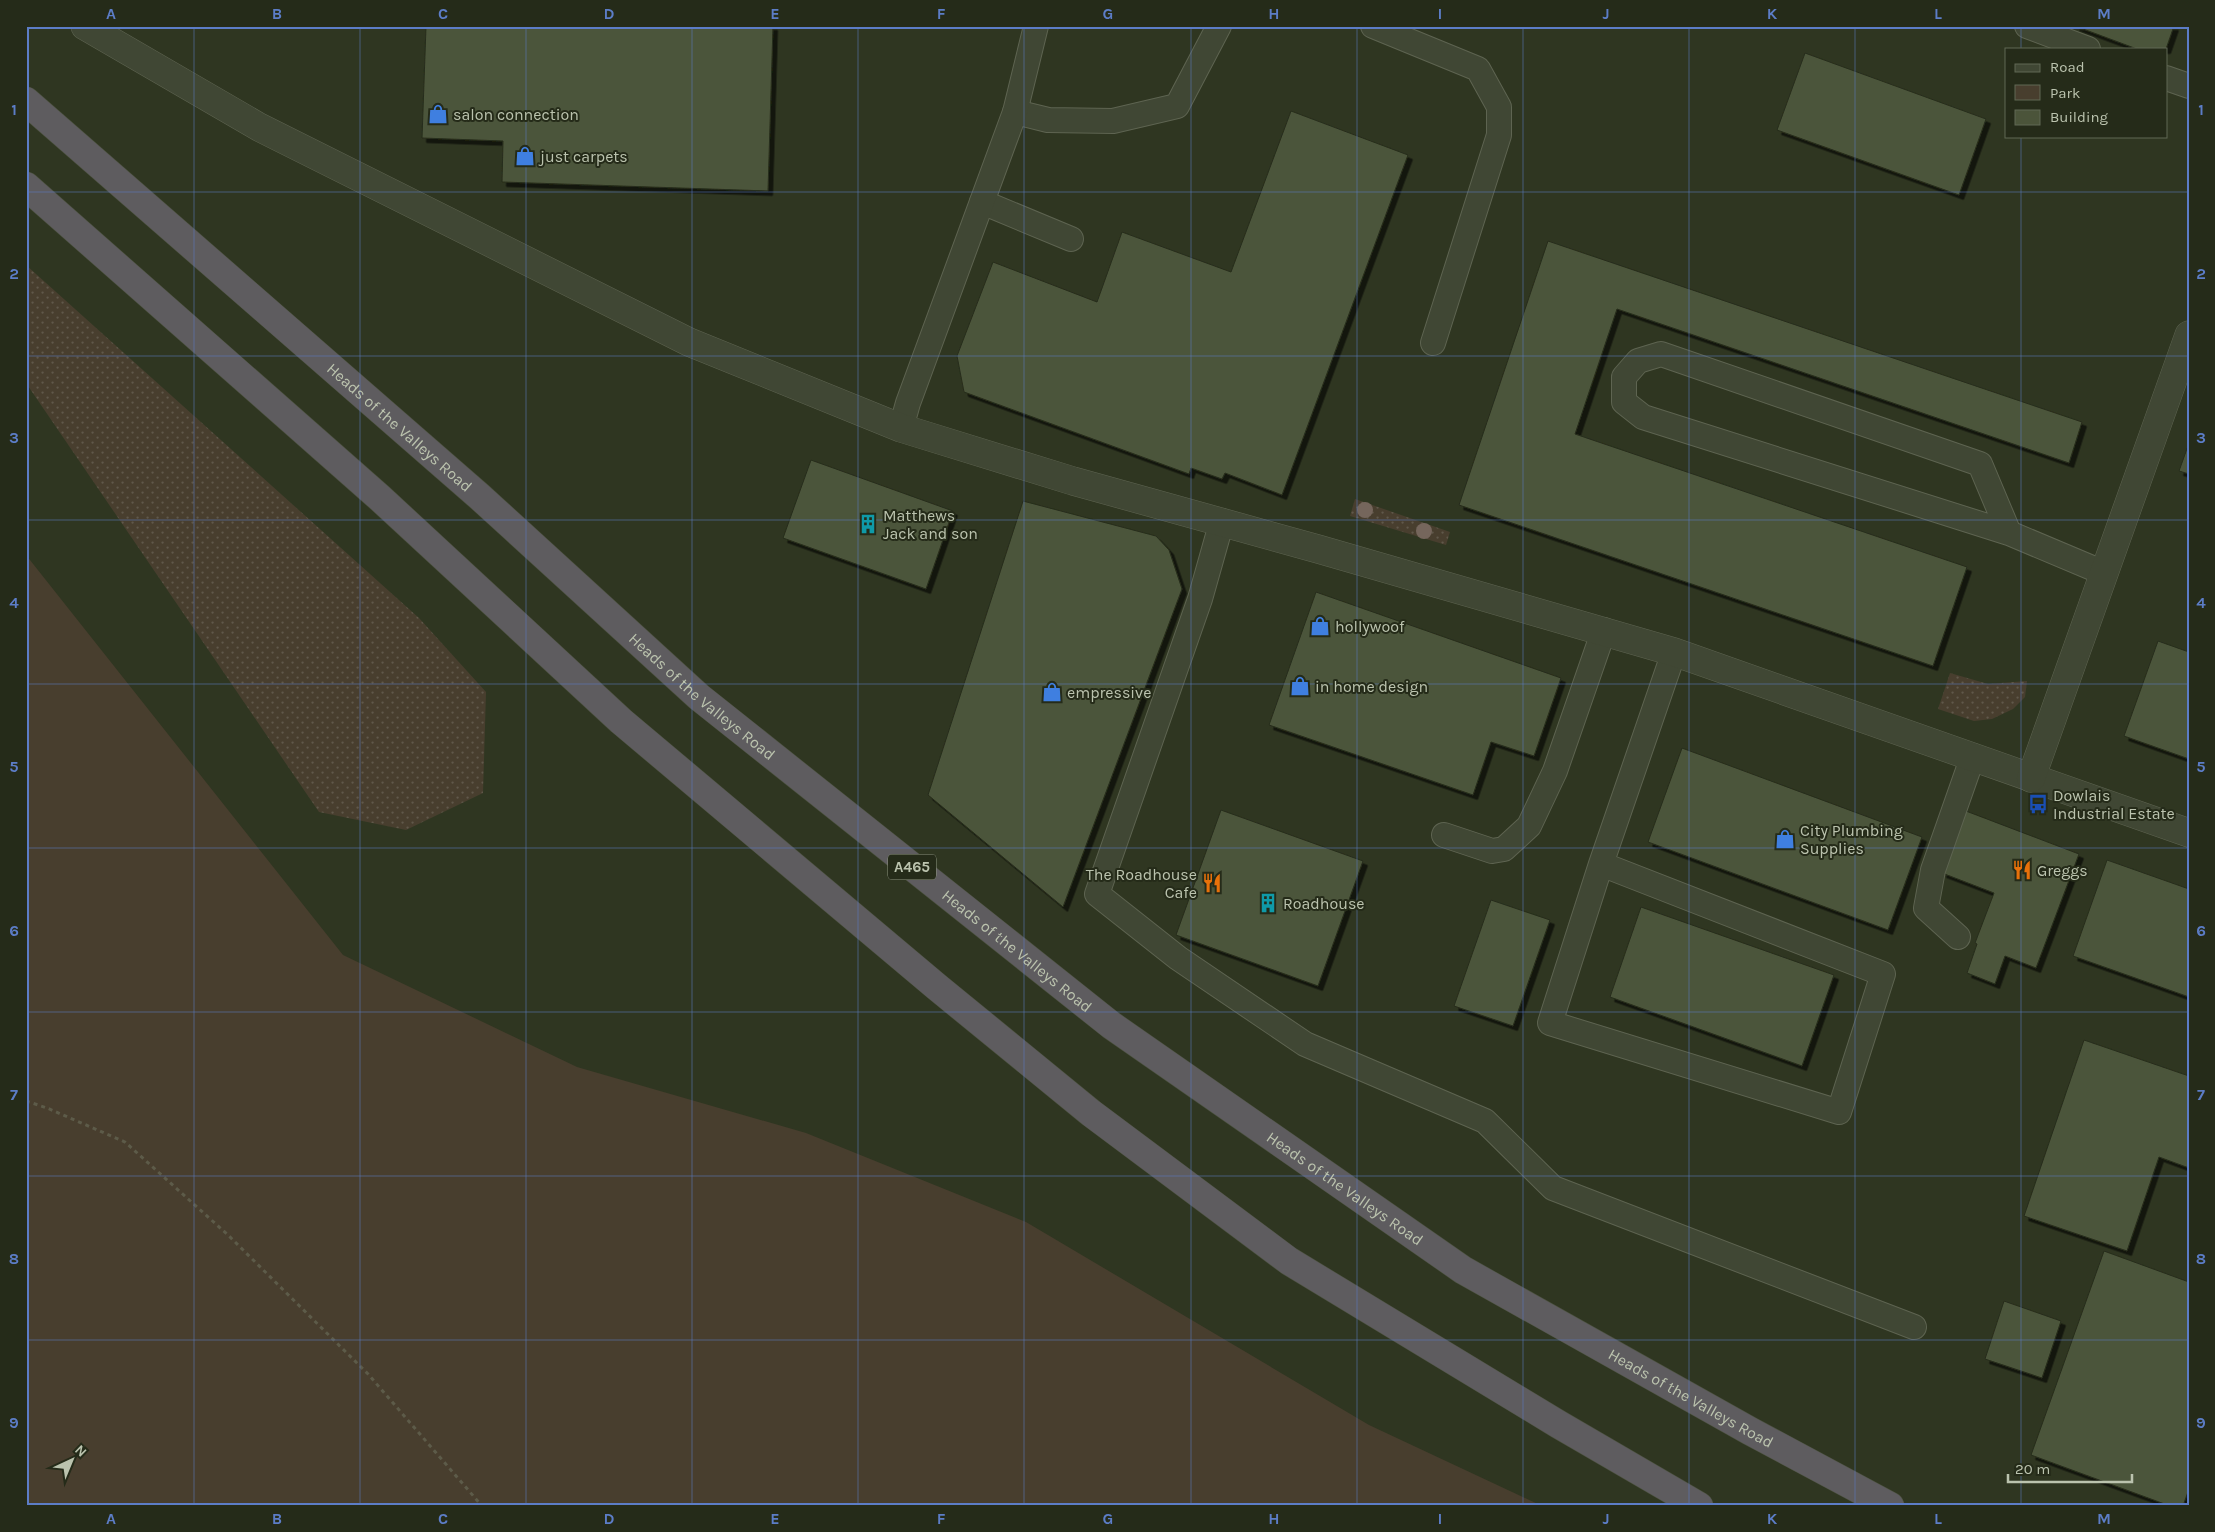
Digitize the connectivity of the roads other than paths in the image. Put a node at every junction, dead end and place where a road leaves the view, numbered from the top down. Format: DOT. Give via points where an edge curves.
graph roads {
  1 [pos="86,26"];
  2 [pos="1036,26"];
  3 [pos="1219,26"];
  4 [pos="1373,26"];
  5 [pos="2027,26"];
  6 [pos="2085,48"];
  7 [pos="2168,79"];
  8 [pos="2189,86"];
  9 [pos="26,101"];
  10 [pos="1015,112"];
  11 [pos="26,186"];
  12 [pos="982,202"];
  13 [pos="1071,239"];
  14 [pos="2189,335"];
  15 [pos="1432,343"];
  16 [pos="901,428"];
  17 [pos="1222,521"];
  18 [pos="2009,533"];
  19 [pos="2104,573"];
  20 [pos="1604,630"];
  21 [pos="1674,652"];
  22 [pos="1973,756"];
  23 [pos="2031,778"];
  24 [pos="2189,833"];
  25 [pos="1444,835"];
  26 [pos="1601,864"];
  27 [pos="1958,937"];
  28 [pos="1914,1327"];
  29 [pos="1699,1506"];
  30 [pos="1890,1506"];
  1 -- 16 [label="street" via="259,127 689,342"];
  2 -- 10 [label="lane"];
  3 -- 10 [label="lane" via="1177,106 1113,121 1048,120"];
  4 -- 15 [label="lane" via="1478,69 1499,106 1499,135"];
  5 -- 6 [label="lane"];
  7 -- 8 [label="lane"];
  9 -- 30 [label="highway, Heads of the Valleys Road / A465" via="480,497 699,697 1111,1026 1463,1270"];
  10 -- 12 [label="lane"];
  11 -- 29 [label="highway" via="380,498 621,720 1091,1113 1289,1260"];
  12 -- 13 [label="lane"];
  12 -- 16 [label="lane"];
  14 -- 19 [label="street"];
  16 -- 17 [label="street"];
  17 -- 20 [label="street"];
  17 -- 28 [label="lane" via="1200,599 1097,894 1178,958 1305,1044 1485,1121 1553,1188"];
  18 -- 18 [label="lane" via="1642,417 1624,402 1624,377 1638,361 1661,354 1980,464"];
  18 -- 19 [label="lane"];
  19 -- 23 [label="street"];
  20 -- 21 [label="street"];
  20 -- 25 [label="lane" via="1555,771 1529,826 1504,849 1492,851"];
  21 -- 22 [label="street"];
  21 -- 26 [label="lane"];
  22 -- 23 [label="street"];
  22 -- 27 [label="lane" via="1933,870 1926,908"];
  23 -- 24 [label="street"];
  26 -- 26 [label="lane" via="1550,1023 1839,1112 1883,974"];
}
